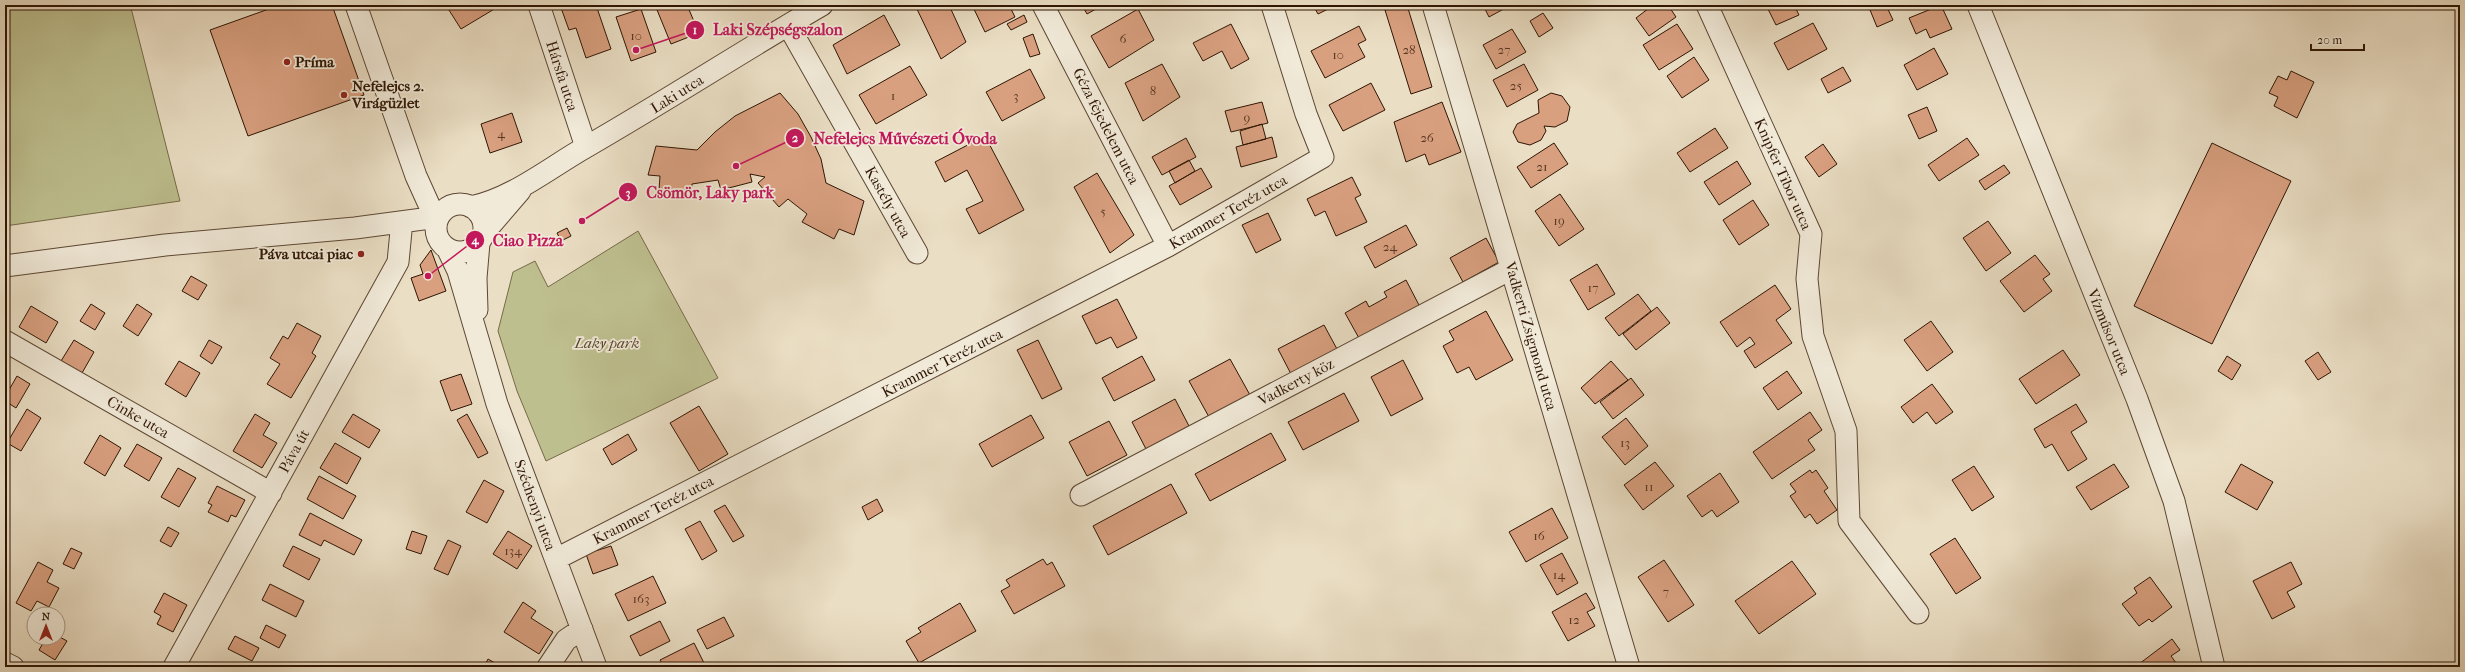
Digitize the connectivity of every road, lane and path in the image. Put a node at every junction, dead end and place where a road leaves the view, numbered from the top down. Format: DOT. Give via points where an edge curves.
graph roads {
  1 [pos="356,5"];
  2 [pos="539,5"];
  3 [pos="822,5"];
  4 [pos="1043,5"];
  5 [pos="1272,5"];
  6 [pos="1433,5"];
  7 [pos="1707,5"];
  8 [pos="1978,5"];
  9 [pos="788,25"];
  10 [pos="586,147"];
  11 [pos="414,172"];
  12 [pos="530,180"];
  13 [pos="465,205"];
  14 [pos="438,217"];
  15 [pos="394,227"];
  16 [pos="481,238"];
  17 [pos="443,245"];
  18 [pos="1168,246"];
  19 [pos="917,253"];
  20 [pos="5,266"];
  21 [pos="1511,269"];
  22 [pos="5,341"];
  23 [pos="477,342"];
  24 [pos="271,493"];
  25 [pos="1081,495"];
  26 [pos="556,560"];
  27 [pos="1918,613"];
  28 [pos="582,629"];
  29 [pos="5,663"];
  30 [pos="13,667"];
  31 [pos="174,667"];
  32 [pos="548,667"];
  33 [pos="596,667"];
  34 [pos="1629,667"];
  35 [pos="2214,667"];
  1 -- 11 [label="street"];
  2 -- 10 [label="street, Hársfa utca"];
  3 -- 9 [label="street, Laki utca"];
  4 -- 18 [label="street, Géza fejedelem utca"];
  5 -- 18 [label="street, Krammer Teréz utca" via="1306,114 1323,157"];
  6 -- 21 [label="street, Vadkerti Zsigmond utca"];
  7 -- 27 [label="street, Knipfer Tibor utca" via="1811,234 1807,279 1813,336 1846,431 1849,521"];
  8 -- 35 [label="street, Vízműsor utca" via="2137,399 2174,501"];
  9 -- 10 [label="street, Laki utca" via="634,121"];
  9 -- 19 [label="street, Kastély utca"];
  10 -- 12 [label="street, Laki utca"];
  11 -- 13 [label="street" via="440,194"];
  11 -- 14 [label="street" via="430,207"];
  11 -- 15 [label="street" via="414,196"];
  12 -- 13 [label="street, Laki utca" via="498,197"];
  12 -- 16 [label="street, Laki utca"];
  13 -- 14 [label="street" via="447,207"];
  13 -- 16 [label="street" via="481,216"];
  14 -- 15 [label="street"];
  14 -- 17 [label="street" via="436,229"];
  15 -- 17 [label="street" via="421,233"];
  15 -- 20 [label="street" via="355,228 165,245"];
  15 -- 24 [label="street, Páva út" via="398,262"];
  16 -- 17 [label="street" via="467,251 453,251"];
  16 -- 23 [label="street, Széchenyi utca" via="476,278"];
  17 -- 23 [label="street, Széchenyi utca" via="458,272"];
  18 -- 26 [label="street, Krammer Teréz utca"];
  21 -- 25 [label="street, Vadkerty köz"];
  21 -- 34 [label="street, Vadkerti Zsigmond utca"];
  22 -- 24 [label="street, Cinke utca"];
  23 -- 26 [label="street, Széchenyi utca" via="497,404"];
  24 -- 31 [label="street, Páva út"];
  26 -- 28 [label="street, Széchenyi utca"];
  28 -- 32 [label="street" via="566,640"];
  28 -- 33 [label="street, Széchenyi utca"];
  29 -- 30 [label="street"];
}
